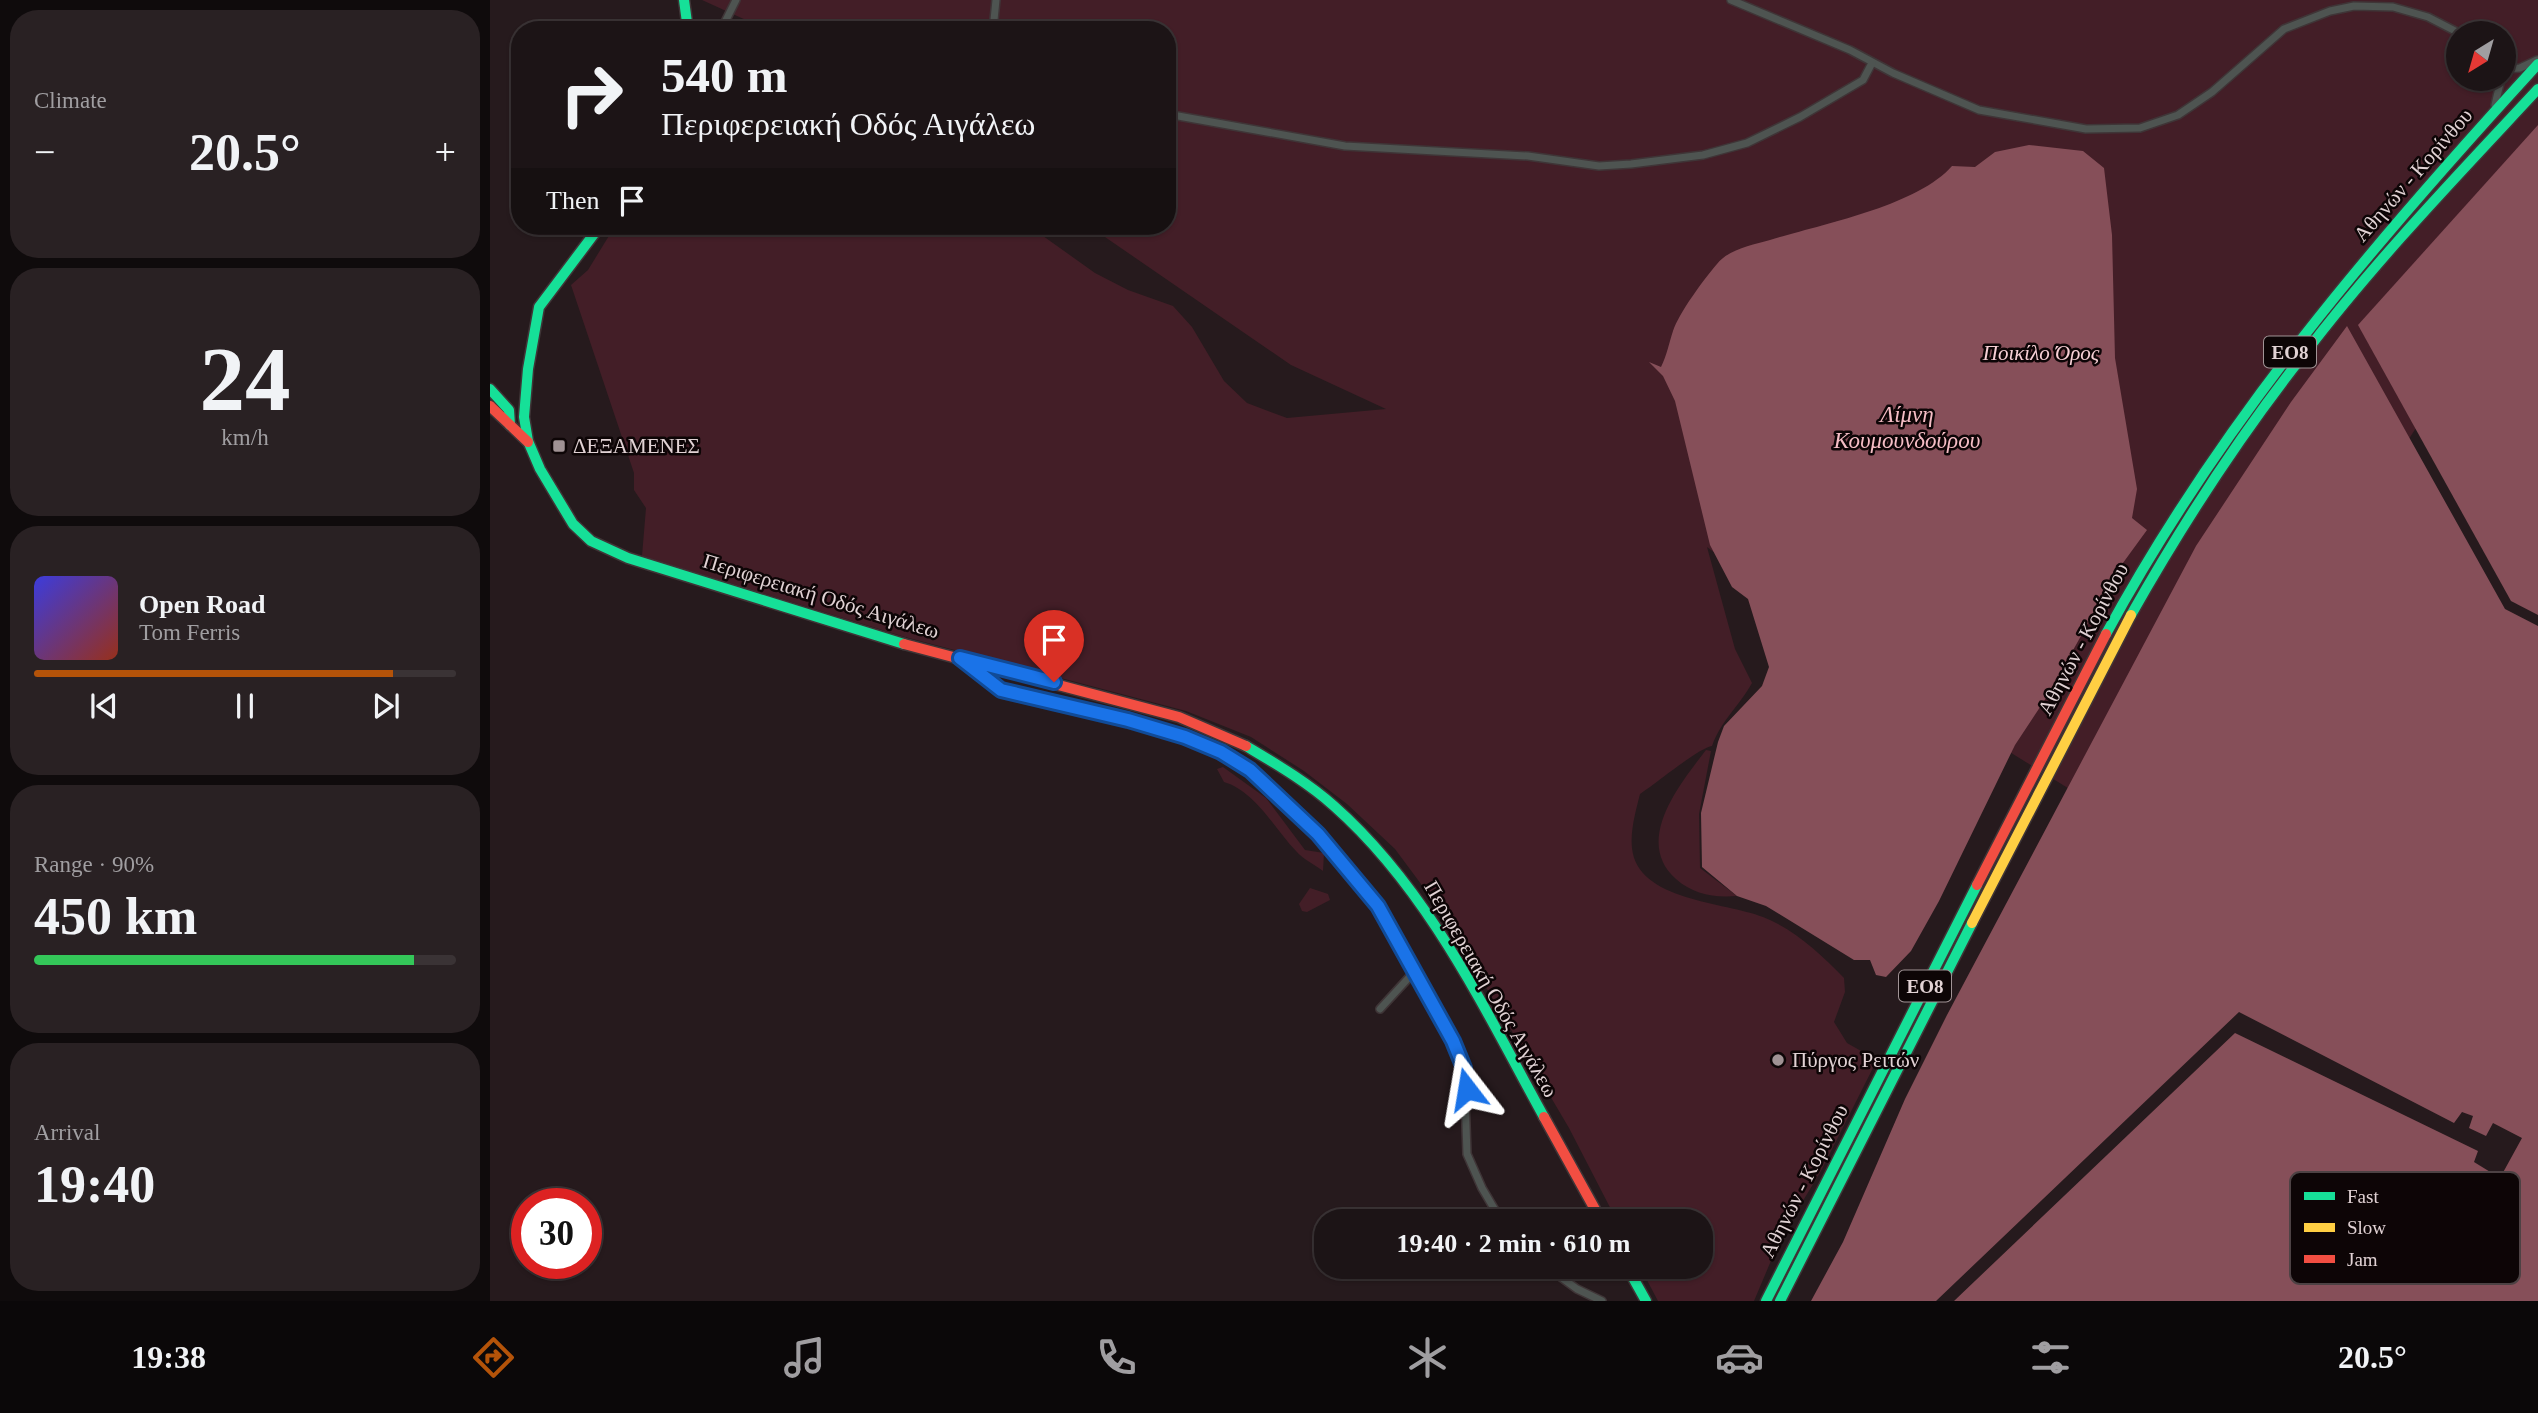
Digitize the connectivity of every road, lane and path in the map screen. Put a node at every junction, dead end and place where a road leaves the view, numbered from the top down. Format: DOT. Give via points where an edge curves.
graph roads {
  1 [pos="736,0"];
  2 [pos="996,0"];
  3 [pos="1731,0"];
  4 [pos="683,1"];
  5 [pos="686,21"];
  6 [pos="726,21"];
  7 [pos="994,21"];
  8 [pos="2446,26"];
  9 [pos="2538,62"];
  10 [pos="1871,63"];
  11 [pos="2516,68"];
  12 [pos="2538,89"];
  13 [pos="2499,91"];
  14 [pos="1176,116"];
  15 [pos="2484,122"];
  16 [pos="594,235"];
  17 [pos="490,389"];
  18 [pos="490,406"];
  19 [pos="510,425"];
  20 [pos="530,445"];
  21 [pos="960,658"];
  22 [pos="1415,972"];
  23 [pos="1380,1009"];
  24 [pos="1494,1209"];
  25 [pos="1595,1209"];
  26 [pos="1563,1279"];
  27 [pos="1634,1279"];
  28 [pos="1602,1301"];
  29 [pos="1646,1301"];
  30 [pos="1766,1301"];
  31 [pos="1780,1301"];
  1 -- 6 [label="street"];
  2 -- 7 [label="street"];
  3 -- 10 [label="street"];
  4 -- 5 [label="main road"];
  8 -- 10 [label="street" via="2393,7 2330,11 2284,29 2193,107 2140,128 2057,125 1979,110"];
  9 -- 11 [label="street"];
  9 -- 15 [label="main road, Αθηνών - Κορίνθου / ΕΟ8"];
  10 -- 14 [label="street" via="1863,80 1747,144 1703,155 1599,166 1528,156 1345,146"];
  12 -- 31 [label="main road, Αθηνών - Κορίνθου / ΕΟ8" via="2337,313 2269,400 2191,513 2096,678"];
  13 -- 15 [label="street" via="2496,105"];
  15 -- 30 [label="main road, Αθηνών - Κορίνθου / ΕΟ8" via="2291,349 2161,538 2085,671"];
  16 -- 20 [label="main road, Περιφερειακή Οδός Αιγάλεω" via="539,307 524,411"];
  17 -- 19 [label="main road" via="509,411"];
  18 -- 19 [label="main road"];
  19 -- 20 [label="main road"];
  20 -- 21 [label="main road, Περιφερειακή Οδός Αιγάλεω" via="565,511 580,532 601,547"];
  21 -- 22 [label="street" via="1001,690 1185,737 1250,770 1309,824 1353,874 1378,906"];
  21 -- 25 [label="main road, Περιφερειακή Οδός Αιγάλεω" via="1209,727 1280,765 1339,810 1381,851 1417,897"];
  22 -- 23 [label="street"];
  22 -- 24 [label="street" via="1464,1068 1467,1154"];
  26 -- 28 [label="street"];
  27 -- 29 [label="main road"];
}
